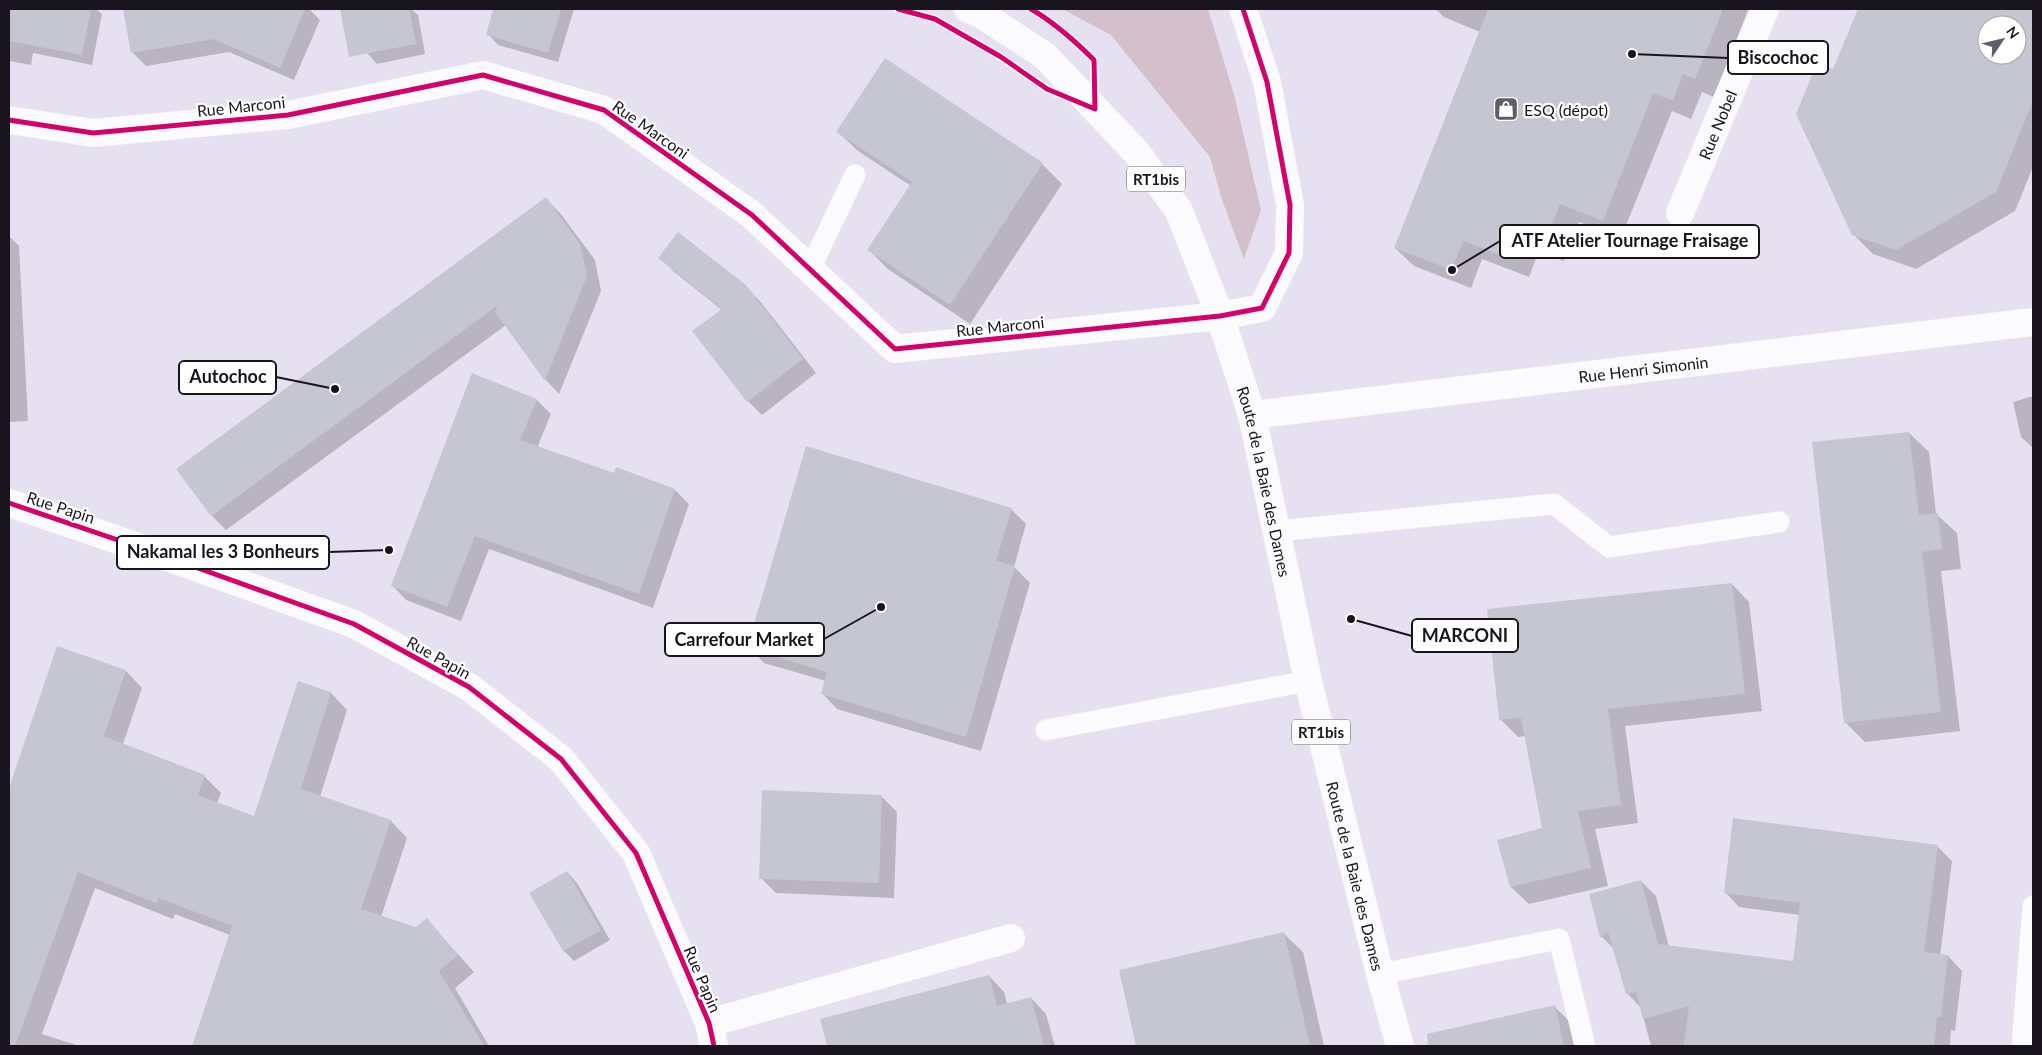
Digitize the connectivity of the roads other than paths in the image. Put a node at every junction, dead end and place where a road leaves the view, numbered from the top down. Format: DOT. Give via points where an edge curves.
graph roads {
  1 [pos="968,9"];
  2 [pos="1243,9"];
  3 [pos="1765,9"];
  4 [pos="9,120"];
  5 [pos="856,175"];
  6 [pos="1680,213"];
  7 [pos="810,270"];
  8 [pos="1220,316"];
  9 [pos="2033,322"];
  10 [pos="1252,415"];
  11 [pos="9,503"];
  12 [pos="1779,522"];
  13 [pos="1277,531"];
  14 [pos="1308,681"];
  15 [pos="1046,730"];
  16 [pos="2033,906"];
  17 [pos="1011,938"];
  18 [pos="1380,974"];
  19 [pos="711,1034"];
  20 [pos="1400,1046"];
  21 [pos="1585,1046"];
  22 [pos="2022,1046"];
  1 -- 8 [label="street, Route de la Baie des Dames / RT1bis" via="1046,56 1137,154 1179,211"];
  2 -- 8 [label="street, Rue Marconi" via="1267,82 1289,195 1289,253 1262,308"];
  3 -- 6 [label="street, Rue Nobel"];
  4 -- 7 [label="street, Rue Marconi" via="93,133 269,117 483,75 604,110 752,215"];
  5 -- 7 [label="lane"];
  7 -- 8 [label="street, Rue Marconi" via="895,349"];
  8 -- 10 [label="street, Route de la Baie des Dames / RT1bis"];
  9 -- 10 [label="street, Rue Henri Simonin"];
  10 -- 13 [label="street, Route de la Baie des Dames / RT1bis"];
  11 -- 19 [label="street, Rue Papin" via="354,624 469,687 562,759 636,853"];
  12 -- 13 [label="lane" via="1609,547 1554,504"];
  13 -- 14 [label="street, Route de la Baie des Dames / RT1bis"];
  14 -- 15 [label="lane"];
  14 -- 18 [label="street, Route de la Baie des Dames / RT1bis"];
  16 -- 22 [label="lane"];
  17 -- 19 [label="street, Rue Papin"];
  18 -- 20 [label="street, Route de la Baie des Dames / RT1bis"];
  18 -- 21 [label="lane" via="1558,939"];
}
